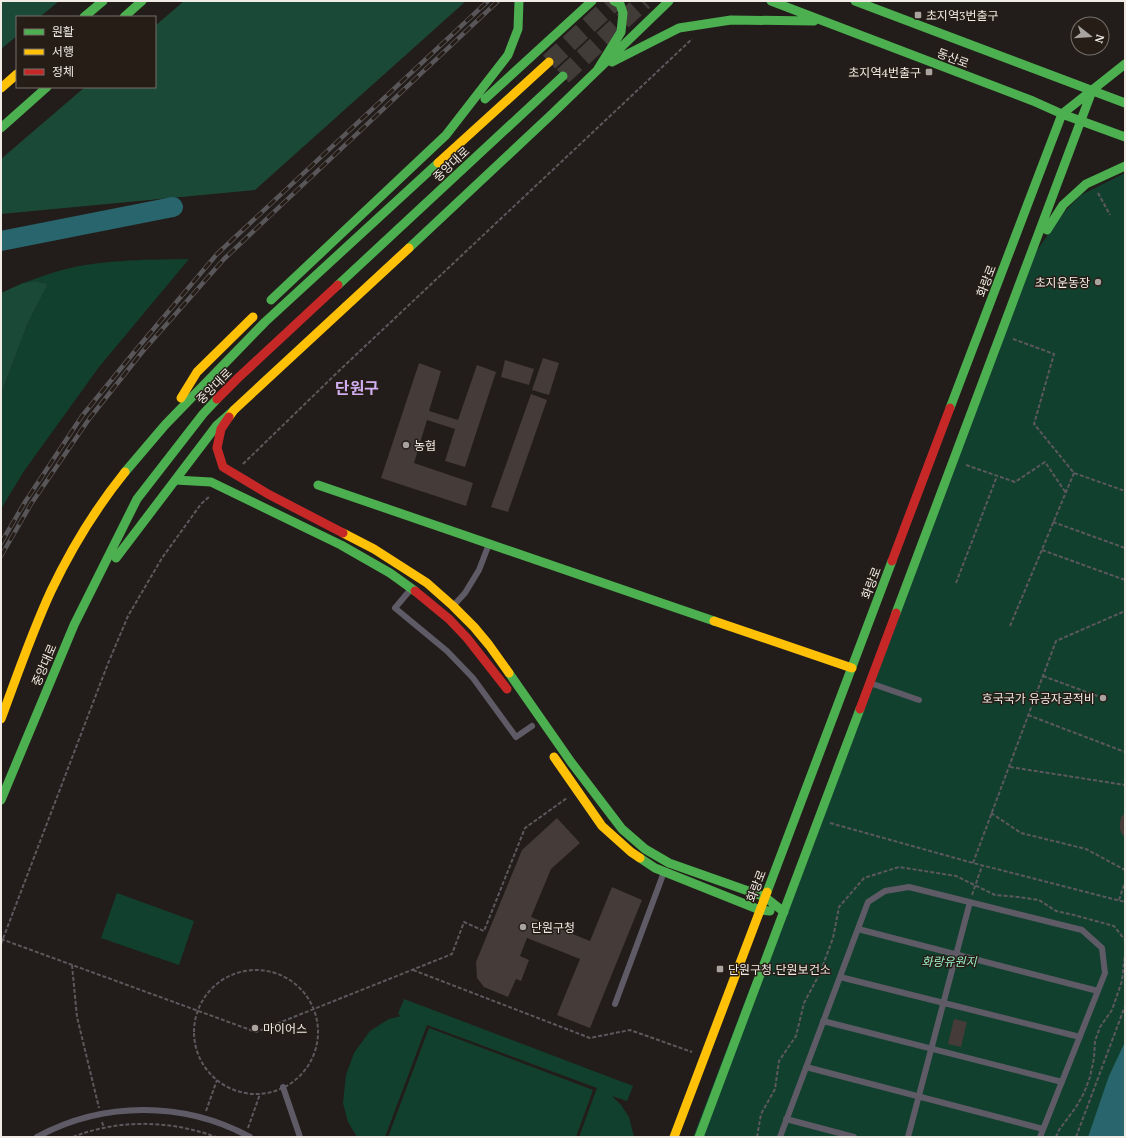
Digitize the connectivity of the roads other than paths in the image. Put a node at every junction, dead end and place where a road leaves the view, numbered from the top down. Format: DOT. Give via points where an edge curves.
graph roads {
  1 [pos="103,1"];
  2 [pos="142,1"];
  3 [pos="519,1"];
  4 [pos="600,1"];
  5 [pos="614,1"];
  6 [pos="669,1"];
  7 [pos="771,1"];
  8 [pos="855,1"];
  9 [pos="589,4"];
  10 [pos="85,16"];
  11 [pos="125,16"];
  12 [pos="824,21"];
  13 [pos="549,62"];
  14 [pos="1125,64"];
  15 [pos="598,69"];
  16 [pos="16,75"];
  17 [pos="563,76"];
  18 [pos="1,88"];
  19 [pos="46,88"];
  20 [pos="1092,91"];
  21 [pos="1125,103"];
  22 [pos="1062,114"];
  23 [pos="1081,121"];
  24 [pos="1,128"];
  25 [pos="446,135"];
  26 [pos="1125,137"];
  27 [pos="1125,166"];
  28 [pos="1026,268"];
  29 [pos="234,410"];
  30 [pos="165,425"];
  31 [pos="176,480"];
  32 [pos="318,485"];
  33 [pos="489,544"];
  34 [pos="412,588"];
  35 [pos="88,596"];
  36 [pos="453,606"];
  37 [pos="443,612"];
  38 [pos="852,668"];
  39 [pos="870,683"];
  40 [pos="511,696"];
  41 [pos="919,700"];
  42 [pos="1,719"];
  43 [pos="532,726"];
  44 [pos="550,752"];
  45 [pos="1,800"];
  46 [pos="665,872"];
  47 [pos="765,897"];
  48 [pos="970,902"];
  49 [pos="760,910"];
  50 [pos="784,912"];
  51 [pos="858,929"];
  52 [pos="956,954"];
  53 [pos="840,977"];
  54 [pos="1098,991"];
  55 [pos="944,1003"];
  56 [pos="615,1004"];
  57 [pos="823,1021"];
  58 [pos="1080,1037"];
  59 [pos="931,1049"];
  60 [pos="806,1067"];
  61 [pos="1062,1082"];
  62 [pos="283,1087"];
  63 [pos="919,1096"];
  64 [pos="786,1119"];
  65 [pos="1043,1129"];
  66 [pos="37,1137"];
  67 [pos="250,1137"];
  68 [pos="300,1137"];
  69 [pos="674,1137"];
  70 [pos="699,1137"];
  71 [pos="780,1137"];
  72 [pos="854,1137"];
  73 [pos="908,1137"];
  74 [pos="1040,1137"];
  1 -- 10 [label="street"];
  2 -- 11 [label="street"];
  3 -- 25 [label="street" via="518,30 508,55"];
  4 -- 9 [label="street"];
  5 -- 15 [label="street" via="620,4 623,13 621,32"];
  6 -- 15 [label="street"];
  7 -- 12 [label="street, 동산로"];
  8 -- 20 [label="street, 동산로"];
  9 -- 25 [label="street"];
  12 -- 15 [label="street" via="731,20 679,28"];
  12 -- 22 [label="street, 동산로"];
  13 -- 30 [label="street, 중앙대로" via="265,322"];
  14 -- 20 [label="street"];
  15 -- 29 [label="street"];
  16 -- 18 [label="street"];
  17 -- 35 [label="street, 중앙대로" via="238,378 203,414 137,499"];
  19 -- 24 [label="street"];
  20 -- 21 [label="street, 동산로"];
  20 -- 22 [label="street"];
  20 -- 23 [label="street"];
  22 -- 23 [label="street, 동산로"];
  22 -- 38 [label="street, 화랑로"];
  23 -- 26 [label="street, 동산로"];
  23 -- 28 [label="street"];
  25 -- 30 [label="street" via="197,372"];
  27 -- 28 [label="street" via="1086,184 1063,205"];
  28 -- 39 [label="street"];
  29 -- 31 [label="street" via="217,425"];
  29 -- 36 [label="street" via="221,428 218,448 223,467 268,494 374,548 427,583"];
  30 -- 42 [label="street, 중앙대로" via="120,478 82,531 51,591"];
  31 -- 34 [label="street" via="211,482 220,486 341,545"];
  31 -- 35 [label="street"];
  32 -- 33 [label="street"];
  33 -- 36 [label="lane" via="479,570"];
  33 -- 38 [label="street"];
  34 -- 37 [label="street"];
  34 -- 43 [label="lane" via="395,608 447,651 473,678 516,737"];
  35 -- 45 [label="street, 중앙대로"];
  36 -- 37 [label="lane"];
  36 -- 47 [label="street" via="488,645 622,829 645,849 669,863"];
  37 -- 40 [label="street" via="467,638"];
  38 -- 47 [label="street, 화랑로"];
  39 -- 41 [label="lane"];
  39 -- 50 [label="street"];
  44 -- 46 [label="street" via="602,826 631,852"];
  46 -- 49 [label="street"];
  46 -- 56 [label="lane"];
  47 -- 49 [label="street, 화랑로"];
  47 -- 50 [label="street"];
  48 -- 51 [label="lane" via="909,887 885,891 868,902"];
  48 -- 52 [label="lane"];
  48 -- 54 [label="lane" via="1082,930 1102,948 1104,973"];
  49 -- 50 [label="street"];
  49 -- 69 [label="street, 화랑로"];
  50 -- 70 [label="street"];
  51 -- 52 [label="lane"];
  51 -- 53 [label="lane"];
  52 -- 54 [label="lane"];
  52 -- 55 [label="lane"];
  53 -- 55 [label="lane"];
  53 -- 57 [label="lane"];
  54 -- 58 [label="lane"];
  55 -- 58 [label="lane"];
  55 -- 59 [label="lane"];
  57 -- 59 [label="lane"];
  57 -- 60 [label="lane"];
  58 -- 61 [label="lane"];
  59 -- 61 [label="lane"];
  59 -- 63 [label="lane"];
  60 -- 63 [label="lane"];
  60 -- 64 [label="lane"];
  61 -- 65 [label="lane"];
  62 -- 68 [label="lane"];
  63 -- 65 [label="lane"];
  63 -- 73 [label="lane"];
  64 -- 71 [label="lane"];
  64 -- 72 [label="lane"];
  65 -- 74 [label="lane"];
  66 -- 67 [label="lane" via="62,1125 98,1114 152,1110 189,1114 224,1125"];
}
